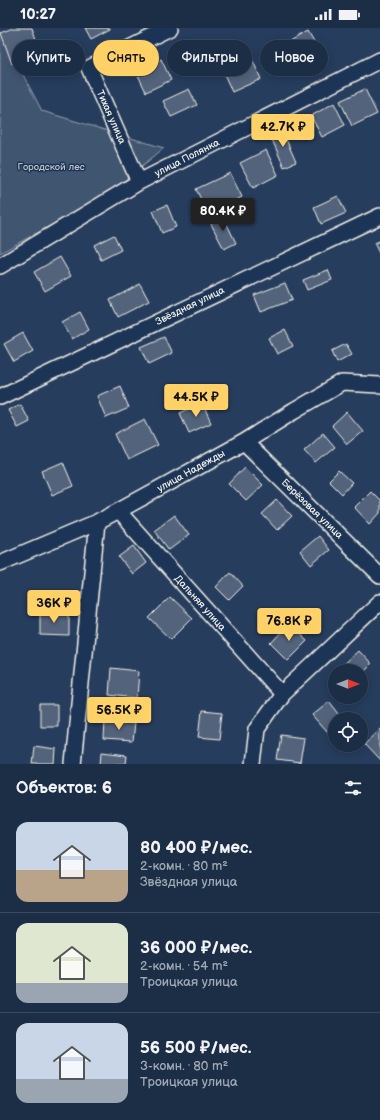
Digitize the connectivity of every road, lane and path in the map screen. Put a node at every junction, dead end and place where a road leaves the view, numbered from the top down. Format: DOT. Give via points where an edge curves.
graph roads {
  1 [pos="170,28"];
  2 [pos="380,60"];
  3 [pos="139,182"];
  4 [pos="380,216"];
  5 [pos="0,266"];
  6 [pos="379,386"];
  7 [pos="0,397"];
  8 [pos="244,442"];
  9 [pos="118,511"];
  10 [pos="97,522"];
  11 [pos="0,562"];
  12 [pos="380,576"];
  13 [pos="380,602"];
  14 [pos="282,694"];
  15 [pos="73,764"];
  16 [pos="253,764"];
  1 -- 3 [label="street, Тихая улица" via="89,68"];
  2 -- 3 [label="street, улица Полянка"];
  3 -- 5 [label="street, улица Полянка"];
  4 -- 7 [label="street, Звёздная улица"];
  6 -- 8 [label="street, улица Надежды" via="342,383"];
  8 -- 9 [label="street, улица Надежды"];
  8 -- 12 [label="street, Берёзовая улица"];
  9 -- 10 [label="street, улица Надежды"];
  9 -- 14 [label="street, Дальняя улица"];
  10 -- 11 [label="street, улица Надежды"];
  10 -- 15 [label="street"];
  13 -- 14 [label="street"];
  14 -- 16 [label="street" via="256,729"];
}
